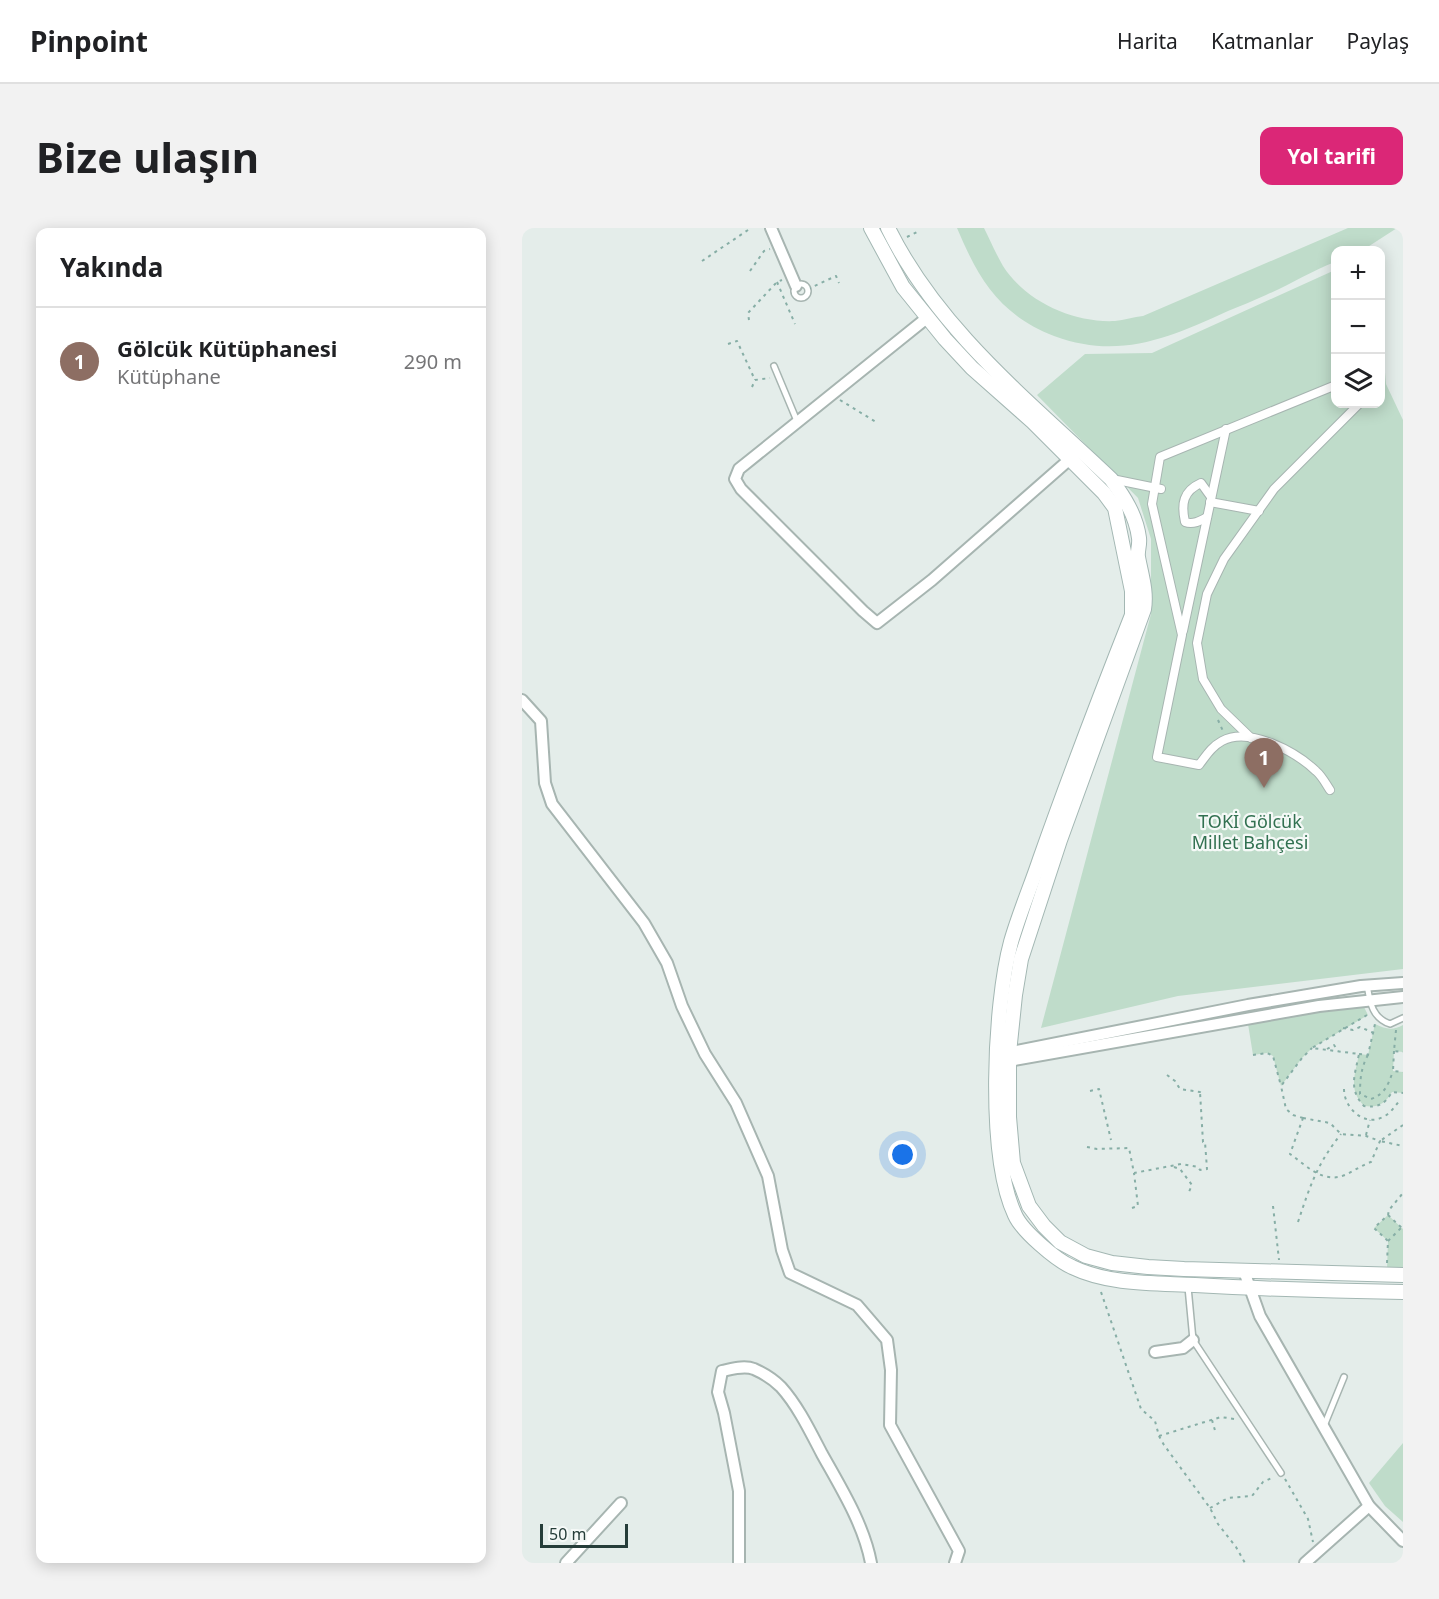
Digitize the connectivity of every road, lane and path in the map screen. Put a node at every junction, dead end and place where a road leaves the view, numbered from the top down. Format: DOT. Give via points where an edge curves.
graph roads {
  1 [pos="751,228"];
  2 [pos="771,228"];
  3 [pos="871,228"];
  4 [pos="888,228"];
  5 [pos="917,232"];
  6 [pos="904,238"];
  7 [pos="765,251"];
  8 [pos="702,261"];
  9 [pos="750,271"];
  10 [pos="839,283"];
  11 [pos="796,286"];
  12 [pos="808,289"];
  13 [pos="928,317"];
  14 [pos="749,320"];
  15 [pos="795,324"];
  16 [pos="742,339"];
  17 [pos="737,340"];
  18 [pos="728,344"];
  19 [pos="774,366"];
  20 [pos="779,377"];
  21 [pos="755,380"];
  22 [pos="1331,386"];
  23 [pos="752,387"];
  24 [pos="837,399"];
  25 [pos="1355,408"];
  26 [pos="797,421"];
  27 [pos="876,422"];
  28 [pos="1226,429"];
  29 [pos="1070,459"];
  30 [pos="1111,479"];
  31 [pos="1157,488"];
  32 [pos="1211,500"];
  33 [pos="1259,511"];
  34 [pos="1207,517"];
  35 [pos="1182,635"];
  36 [pos="522,700"];
  37 [pos="1251,738"];
  38 [pos="1330,790"];
  39 [pos="1403,983"];
  40 [pos="1367,985"];
  41 [pos="1403,997"];
  42 [pos="1370,1001"];
  43 [pos="1368,1015"];
  44 [pos="1403,1018"];
  45 [pos="1376,1024"];
  46 [pos="1343,1028"];
  47 [pos="1396,1029"];
  48 [pos="1374,1033"];
  49 [pos="1312,1048"];
  50 [pos="1394,1051"];
  51 [pos="1403,1052"];
  52 [pos="1359,1054"];
  53 [pos="1252,1055"];
  54 [pos="1368,1055"];
  55 [pos="1003,1058"];
  56 [pos="1393,1071"];
  57 [pos="1403,1072"];
  58 [pos="1167,1075"];
  59 [pos="1281,1086"];
  60 [pos="1201,1088"];
  61 [pos="1344,1089"];
  62 [pos="1090,1091"];
  63 [pos="1200,1092"];
  64 [pos="1403,1093"];
  65 [pos="1400,1100"];
  66 [pos="1303,1118"];
  67 [pos="1370,1120"];
  68 [pos="1403,1125"];
  69 [pos="1341,1134"];
  70 [pos="1366,1136"];
  71 [pos="1110,1140"];
  72 [pos="1380,1141"];
  73 [pos="1087,1146"];
  74 [pos="1403,1146"];
  75 [pos="1172,1166"];
  76 [pos="1315,1172"];
  77 [pos="1134,1173"];
  78 [pos="1403,1193"];
  79 [pos="1188,1194"];
  80 [pos="1273,1206"];
  81 [pos="1132,1208"];
  82 [pos="1388,1215"];
  83 [pos="1298,1222"];
  84 [pos="1402,1228"];
  85 [pos="1388,1241"];
  86 [pos="1279,1263"];
  87 [pos="1387,1269"];
  88 [pos="1244,1271"];
  89 [pos="1403,1275"];
  90 [pos="1188,1285"];
  91 [pos="1250,1288"];
  92 [pos="1101,1292"];
  93 [pos="1403,1292"];
  94 [pos="1193,1340"];
  95 [pos="1155,1352"];
  96 [pos="1344,1377"];
  97 [pos="1212,1420"];
  98 [pos="1247,1420"];
  99 [pos="1324,1426"];
  100 [pos="1216,1434"];
  101 [pos="1159,1436"];
  102 [pos="1281,1473"];
  103 [pos="621,1503"];
  104 [pos="1369,1506"];
  105 [pos="1210,1508"];
  106 [pos="1403,1541"];
  107 [pos="1316,1554"];
  108 [pos="566,1563"];
  109 [pos="740,1563"];
  110 [pos="871,1563"];
  111 [pos="956,1563"];
  112 [pos="1245,1563"];
  113 [pos="1305,1563"];
  1 -- 8 [label="path"];
  2 -- 11 [label="street"];
  3 -- 13 [label="main road" via="903,287"];
  4 -- 30 [label="main road" via="929,297 980,356"];
  5 -- 6 [label="path"];
  7 -- 9 [label="path"];
  10 -- 12 [label="path" via="836,276"];
  11 -- 12 [label="lane" via="803,284"];
  11 -- 12 [label="lane" via="795,294 800,298 806,296"];
  13 -- 26 [label="street"];
  13 -- 29 [label="main road" via="972,368"];
  14 -- 15 [label="path" via="748,313 777,282"];
  16 -- 17 [label="path"];
  17 -- 18 [label="path"];
  17 -- 21 [label="path"];
  19 -- 20 [label="lane"];
  20 -- 21 [label="path"];
  20 -- 26 [label="lane"];
  21 -- 23 [label="path"];
  22 -- 28 [label="street"];
  24 -- 27 [label="path"];
  25 -- 33 [label="street" via="1274,489"];
  26 -- 29 [label="street" via="739,469 735,479 877,623"];
  28 -- 31 [label="street" via="1160,457"];
  28 -- 32 [label="street"];
  29 -- 55 [label="main road" via="1115,508 1132,591 1132,615 1011,942 1001,988"];
  30 -- 31 [label="street"];
  30 -- 55 [label="main road" via="1135,520 1144,609 1026,942"];
  31 -- 35 [label="street" via="1152,504"];
  32 -- 33 [label="street"];
  32 -- 34 [label="street"];
  32 -- 34 [label="street" via="1201,483 1188,491 1183,501 1185,522 1190,524"];
  33 -- 37 [label="street" via="1224,559 1207,594 1197,642 1203,679 1221,709"];
  34 -- 35 [label="street"];
  35 -- 37 [label="street" via="1156,757 1200,765 1211,749 1224,740"];
  36 -- 111 [label="street" via="541,721 545,783 552,804 645,923 667,963 705,1054 736,1104 768,1176 790,1272 857,1305 887,1340 890,1425 959,1551"];
  37 -- 38 [label="street" via="1291,752 1317,771"];
  39 -- 40 [label="street"];
  40 -- 42 [label="lane"];
  40 -- 55 [label="street" via="1219,1011"];
  41 -- 42 [label="street"];
  42 -- 44 [label="lane" via="1382,1021 1390,1024"];
  42 -- 55 [label="street"];
  43 -- 46 [label="path"];
  45 -- 48 [label="path"];
  46 -- 48 [label="path" via="1360,1027"];
  46 -- 49 [label="path"];
  47 -- 50 [label="path"];
  48 -- 54 [label="path"];
  49 -- 52 [label="path"];
  49 -- 59 [label="path"];
  50 -- 51 [label="path"];
  50 -- 56 [label="path"];
  52 -- 54 [label="path"];
  52 -- 64 [label="path" via="1353,1088 1364,1106 1375,1107 1387,1101 1392,1092"];
  53 -- 59 [label="path" via="1274,1056"];
  54 -- 56 [label="path" via="1360,1094 1371,1099 1379,1096 1387,1089"];
  55 -- 88 [label="main road" via="1013,1163 1029,1206 1060,1242 1086,1256 1112,1263"];
  55 -- 90 [label="main road" via="1000,1160 1015,1217 1044,1248 1071,1267 1105,1278"];
  56 -- 57 [label="path"];
  58 -- 63 [label="path" via="1180,1089"];
  59 -- 66 [label="path" via="1286,1109"];
  60 -- 63 [label="path"];
  61 -- 67 [label="path" via="1348,1106"];
  62 -- 71 [label="path" via="1099,1089"];
  63 -- 75 [label="path" via="1207,1169"];
  65 -- 67 [label="path" via="1382,1118"];
  66 -- 69 [label="path" via="1330,1124"];
  66 -- 76 [label="path" via="1290,1154"];
  67 -- 70 [label="path"];
  68 -- 72 [label="path"];
  69 -- 70 [label="path"];
  69 -- 76 [label="path"];
  70 -- 72 [label="path"];
  72 -- 74 [label="path"];
  72 -- 76 [label="path" via="1371,1162 1348,1174 1328,1178"];
  73 -- 77 [label="path" via="1129,1148"];
  75 -- 77 [label="path"];
  75 -- 79 [label="path" via="1180,1169 1192,1185"];
  76 -- 83 [label="path"];
  77 -- 81 [label="path" via="1138,1206"];
  78 -- 82 [label="path"];
  80 -- 86 [label="path"];
  82 -- 84 [label="path"];
  82 -- 85 [label="path" via="1374,1228"];
  84 -- 85 [label="path"];
  85 -- 87 [label="path"];
  88 -- 89 [label="main road"];
  88 -- 91 [label="street"];
  90 -- 91 [label="main road"];
  90 -- 94 [label="lane"];
  91 -- 93 [label="main road"];
  91 -- 99 [label="street" via="1260,1316"];
  92 -- 101 [label="path" via="1141,1409 1155,1421"];
  94 -- 95 [label="street" via="1183,1348"];
  94 -- 98 [label="lane"];
  96 -- 99 [label="lane"];
  97 -- 98 [label="path"];
  97 -- 100 [label="path"];
  97 -- 101 [label="path"];
  98 -- 102 [label="lane"];
  99 -- 104 [label="street"];
  101 -- 105 [label="path"];
  102 -- 105 [label="path" via="1263,1482 1252,1496 1228,1498"];
  102 -- 107 [label="path" via="1308,1519"];
  103 -- 108 [label="street"];
  104 -- 106 [label="street"];
  104 -- 107 [label="street"];
  105 -- 112 [label="path"];
  107 -- 113 [label="street"];
  109 -- 110 [label="street" via="739,1491 718,1392 722,1371 736,1368 752,1368 780,1386 841,1488"];
}
